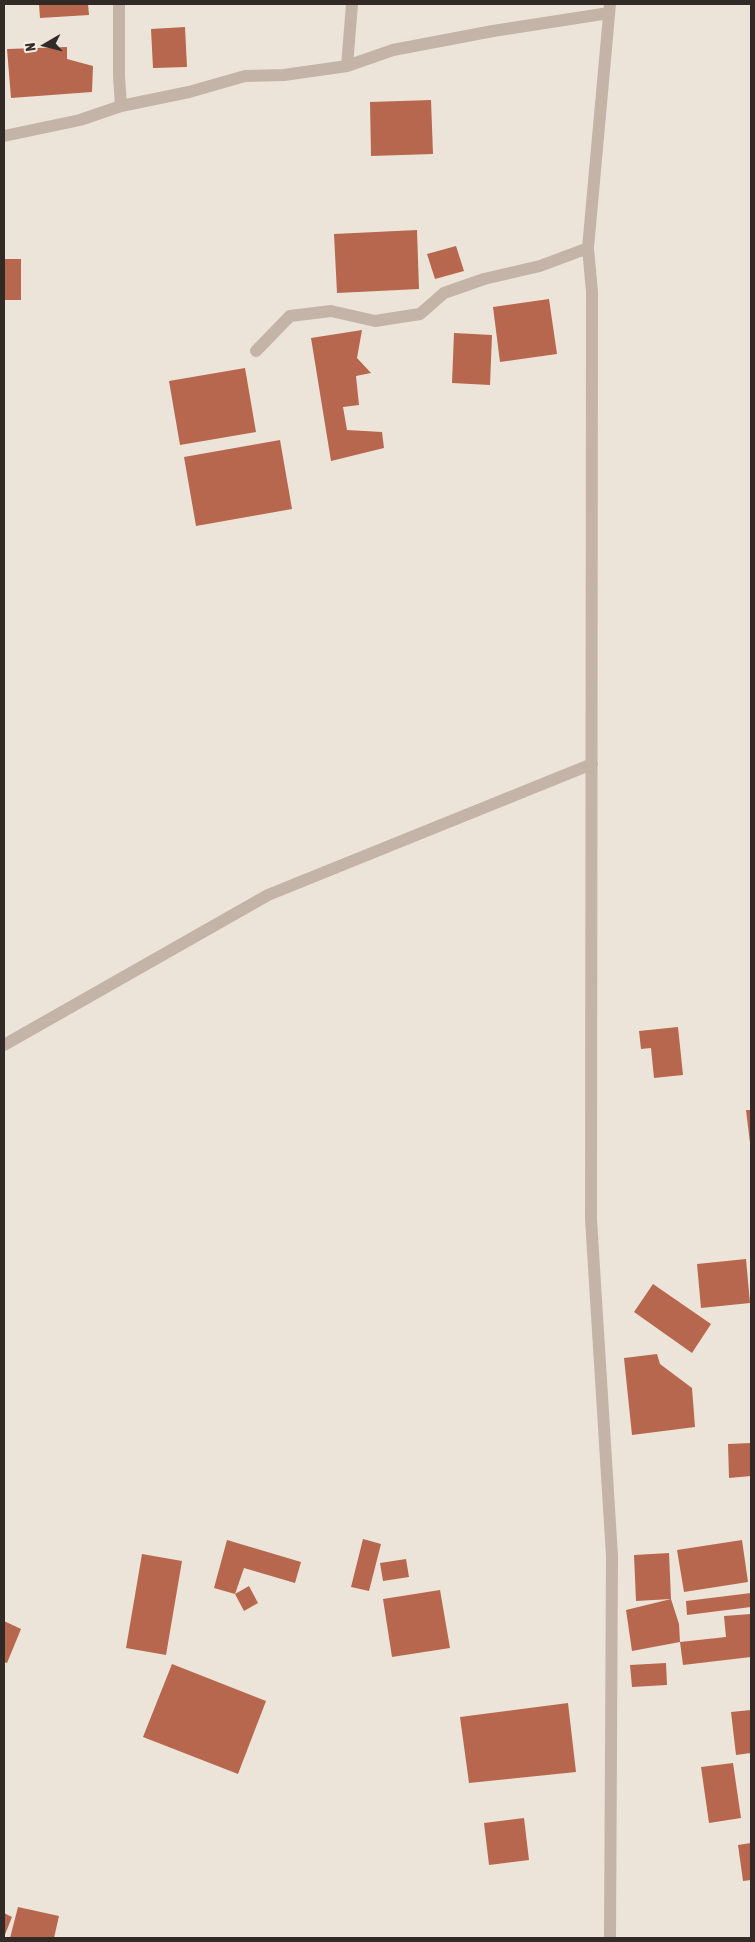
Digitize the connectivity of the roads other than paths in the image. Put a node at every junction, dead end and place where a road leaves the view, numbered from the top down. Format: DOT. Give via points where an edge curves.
graph roads {
  1 [pos="119,4"];
  2 [pos="352,4"];
  3 [pos="610,8"];
  4 [pos="347,66"];
  5 [pos="121,106"];
  6 [pos="4,136"];
  7 [pos="588,248"];
  8 [pos="256,351"];
  9 [pos="592,764"];
  10 [pos="4,1045"];
  11 [pos="610,1938"];
  1 -- 5 [label="street"];
  2 -- 4 [label="street"];
  3 -- 4 [label="street" via="393,50"];
  3 -- 7 [label="street"];
  4 -- 5 [label="street" via="284,75 245,76"];
  5 -- 6 [label="street" via="80,120"];
  7 -- 8 [label="street" via="540,266 484,278 444,293 420,314 375,320 331,311 290,316"];
  7 -- 9 [label="street" via="592,292"];
  9 -- 10 [label="street" via="268,895"];
  9 -- 11 [label="street" via="591,1220 612,1556"];
}
